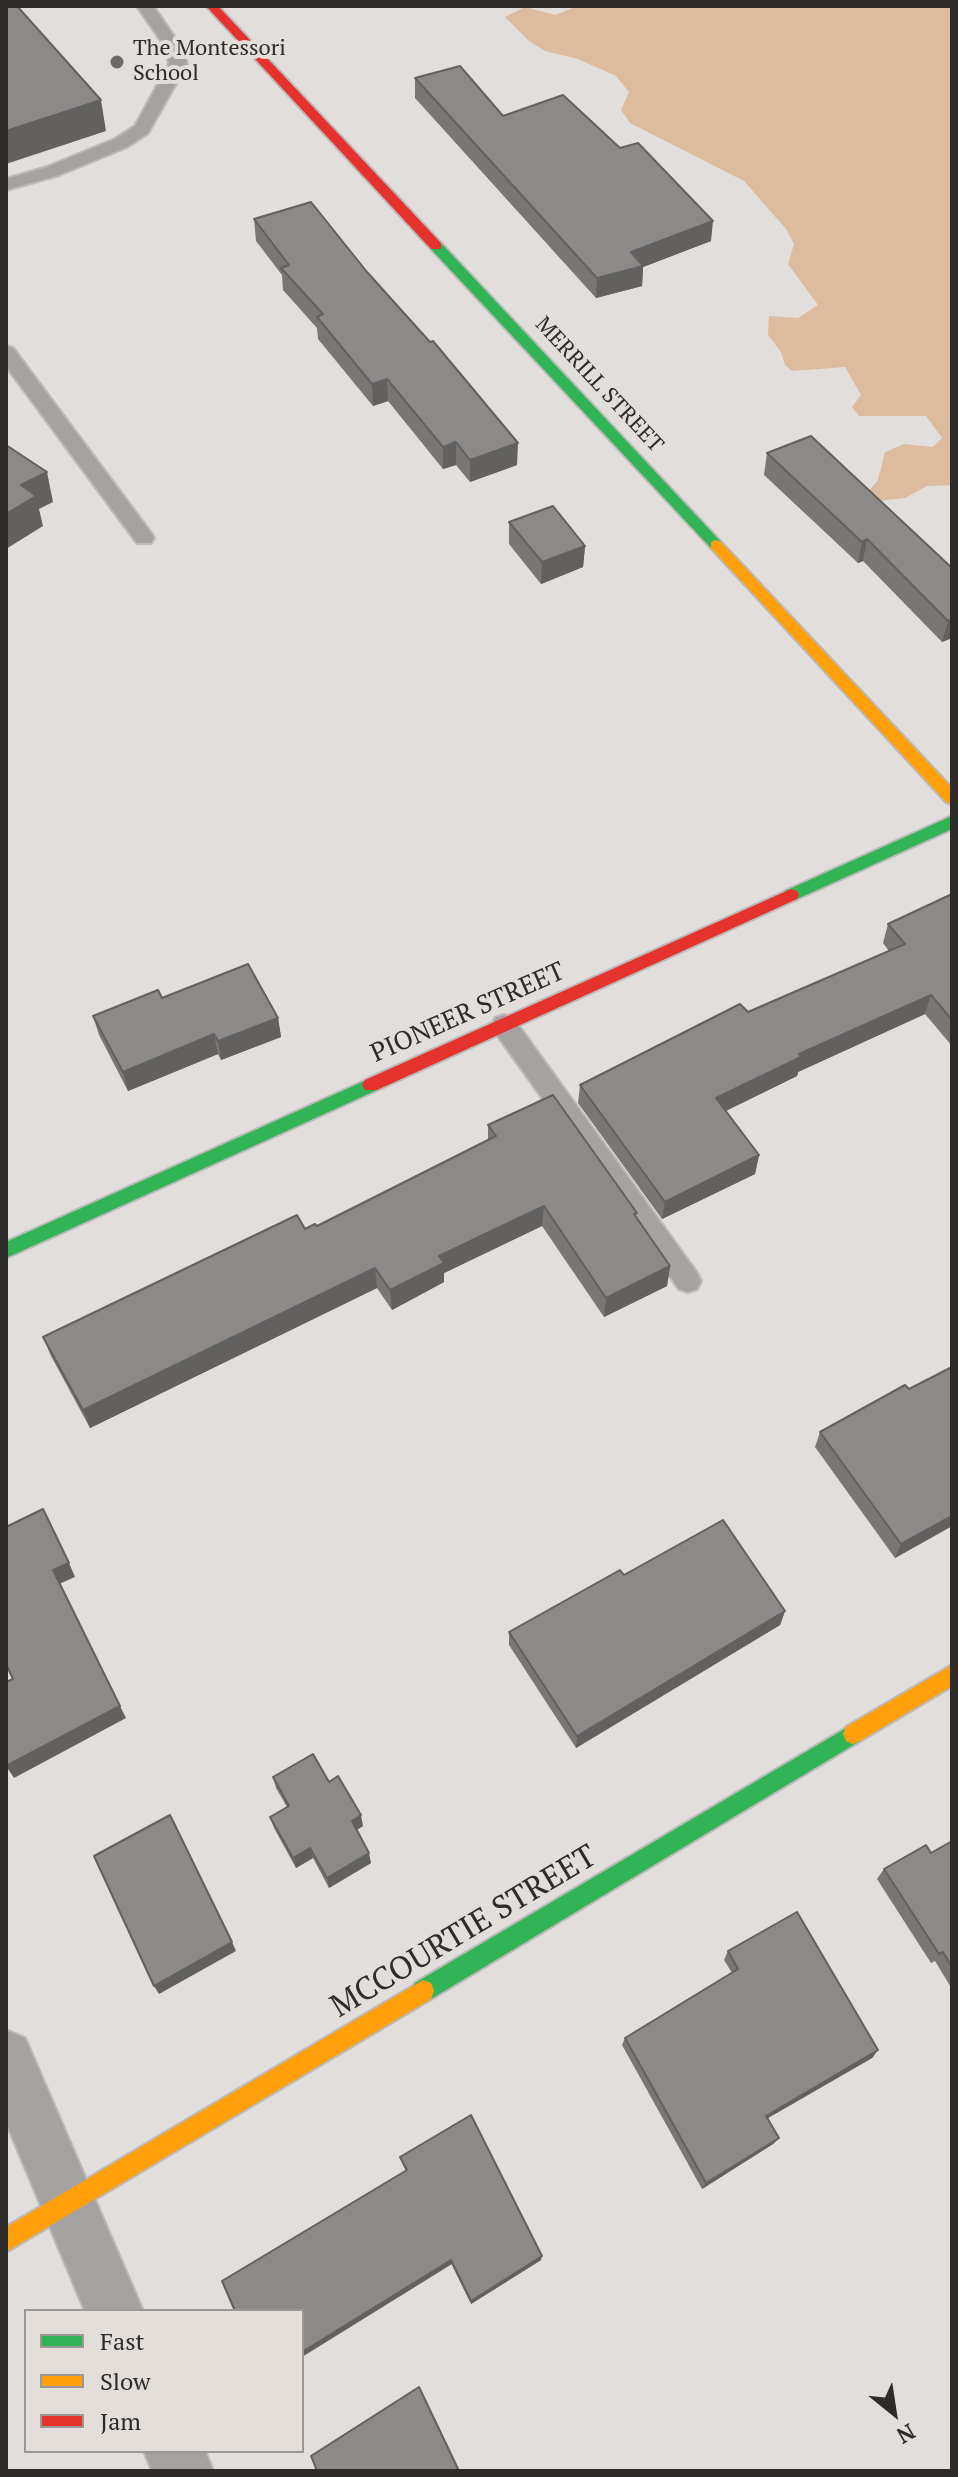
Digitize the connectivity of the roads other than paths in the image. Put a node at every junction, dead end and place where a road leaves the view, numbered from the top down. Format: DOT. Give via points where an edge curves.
graph roads {
  1 [pos="145,6"];
  2 [pos="212,6"];
  3 [pos="6,185"];
  4 [pos="6,352"];
  5 [pos="144,538"];
  6 [pos="952,798"];
  7 [pos="952,822"];
  8 [pos="504,1025"];
  9 [pos="6,1250"];
  10 [pos="688,1281"];
  11 [pos="952,1675"];
  12 [pos="6,2057"];
  13 [pos="68,2203"];
  14 [pos="6,2240"];
  15 [pos="113,2309"];
  1 -- 3 [label="lane" via="174,48 178,64 142,129 121,143"];
  2 -- 6 [label="street, MERRILL STREET"];
  4 -- 5 [label="lane"];
  7 -- 8 [label="street, PIONEER STREET"];
  8 -- 9 [label="street, PIONEER STREET"];
  8 -- 10 [label="lane"];
  11 -- 13 [label="street, MCCOURTIE STREET"];
  12 -- 13 [label="street"];
  13 -- 14 [label="street, MCCOURTIE STREET"];
  13 -- 15 [label="street"];
}
